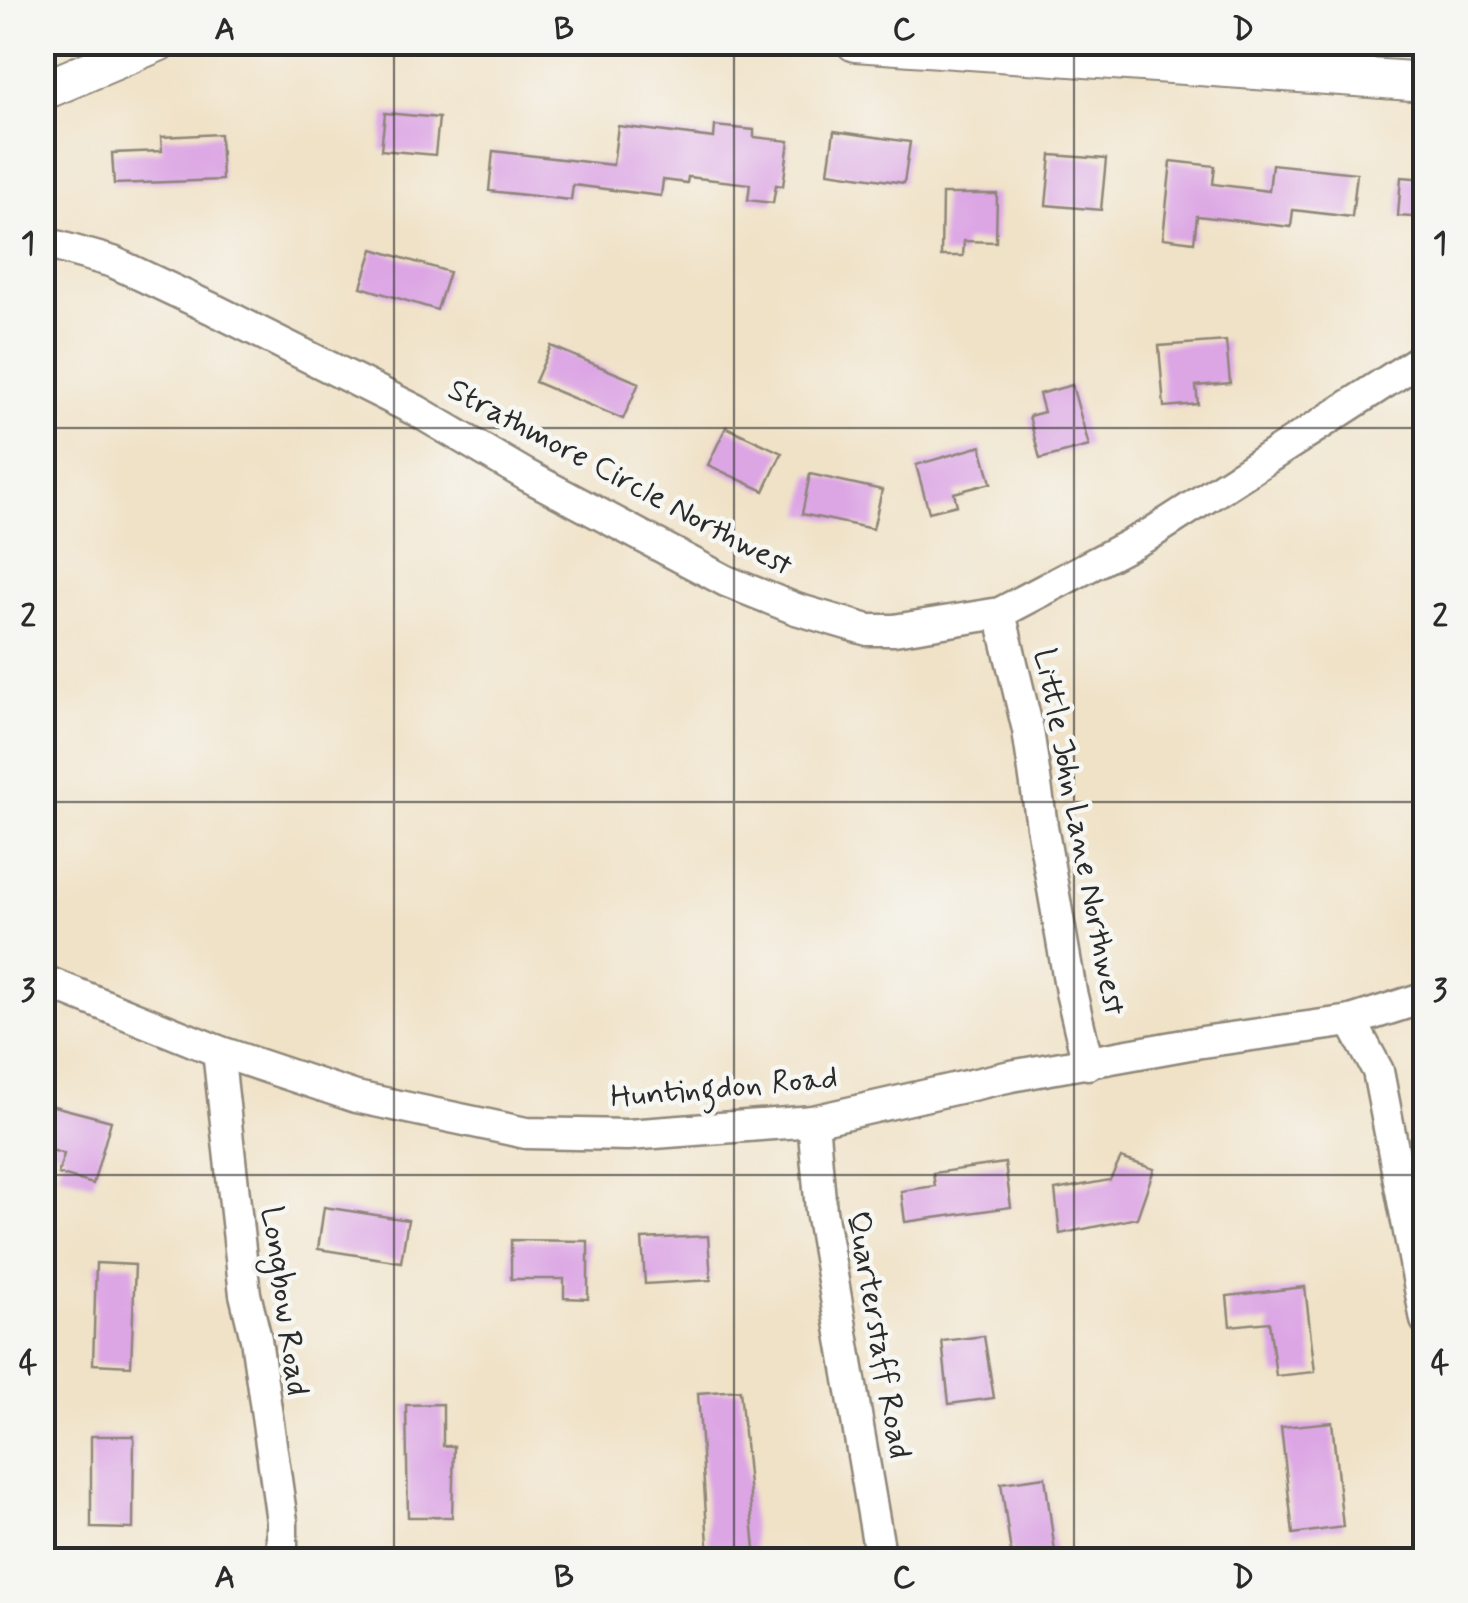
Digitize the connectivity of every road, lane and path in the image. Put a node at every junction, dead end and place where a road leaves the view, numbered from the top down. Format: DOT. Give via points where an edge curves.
graph roads {
  1 [pos="158,42"];
  2 [pos="855,42"];
  3 [pos="931,45"];
  4 [pos="1426,82"];
  5 [pos="42,91"];
  6 [pos="42,242"];
  7 [pos="1426,356"];
  8 [pos="1000,613"];
  9 [pos="42,980"];
  10 [pos="1426,997"];
  11 [pos="1351,1022"];
  12 [pos="218,1051"];
  13 [pos="1088,1064"];
  14 [pos="813,1121"];
  15 [pos="1426,1320"];
  16 [pos="282,1560"];
  17 [pos="881,1560"];
  1 -- 5 [label="main road"];
  2 -- 3 [label="main road"];
  3 -- 4 [label="main road"];
  6 -- 8 [label="street, Strathmore Circle Northwest" via="112,262 216,310 726,581 796,610 868,630"];
  7 -- 8 [label="street, Strathmore Circle Northwest" via="1150,534"];
  8 -- 13 [label="street, Little John Lane Northwest" via="1028,730"];
  9 -- 12 [label="street, Huntingdon Road"];
  10 -- 11 [label="street, Huntingdon Road"];
  11 -- 13 [label="street, Huntingdon Road"];
  11 -- 15 [label="street" via="1378,1072"];
  12 -- 14 [label="street, Huntingdon Road" via="356,1096 526,1133 628,1135"];
  12 -- 16 [label="street, Longbow Road"];
  13 -- 14 [label="street, Huntingdon Road"];
  14 -- 17 [label="street, Quarterstaff Road" via="821,1211"];
}
